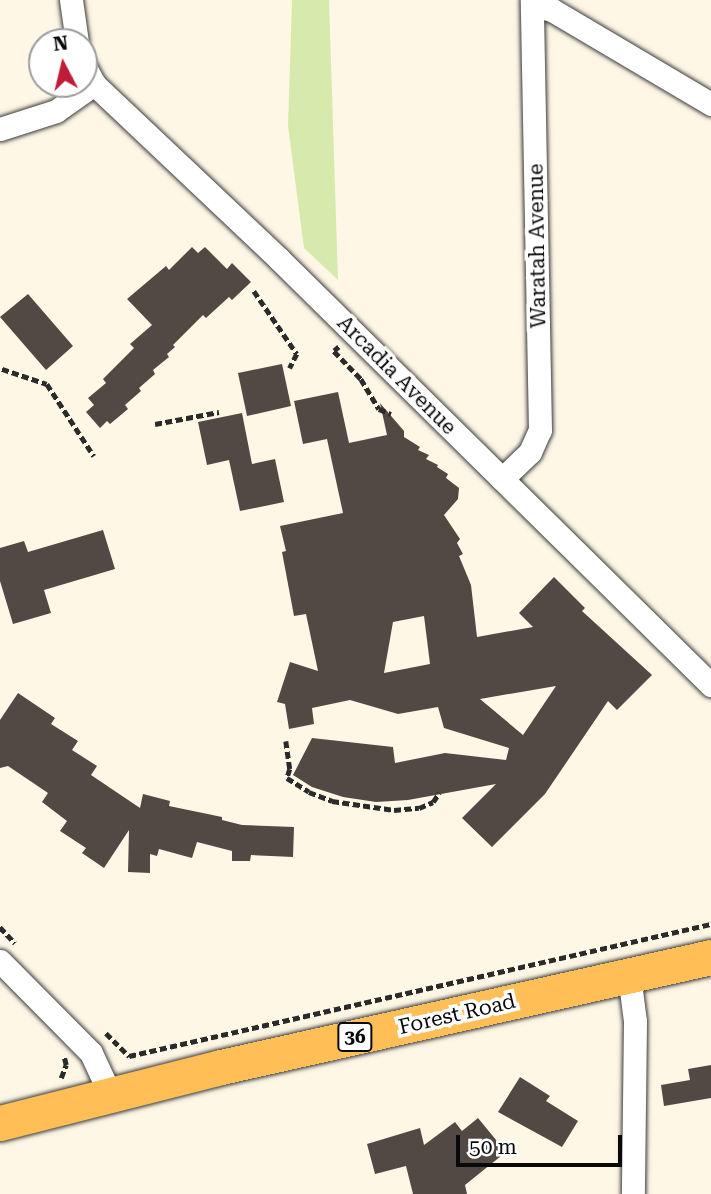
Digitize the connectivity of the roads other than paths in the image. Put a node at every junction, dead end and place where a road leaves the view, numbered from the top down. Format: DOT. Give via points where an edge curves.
graph roads {
  1 [pos="71,0"];
  2 [pos="532,2"];
  3 [pos="75,28"];
  4 [pos="98,84"];
  5 [pos="68,98"];
  6 [pos="711,104"];
  7 [pos="0,129"];
  8 [pos="502,479"];
  9 [pos="711,685"];
  10 [pos="711,957"];
  11 [pos="0,961"];
  12 [pos="629,975"];
  13 [pos="110,1094"];
  14 [pos="0,1123"];
  15 [pos="633,1194"];
  1 -- 3 [label="street"];
  2 -- 6 [label="street"];
  2 -- 8 [label="street, Waratah Avenue" via="540,430 530,452"];
  4 -- 8 [label="street, Arcadia Avenue"];
  5 -- 7 [label="street" via="56,111"];
  8 -- 9 [label="street, Arcadia Avenue"];
  10 -- 12 [label="main road, Forest Road / 36"];
  11 -- 13 [label="street" via="91,1053"];
  12 -- 13 [label="main road, Forest Road / 36"];
  12 -- 15 [label="street" via="635,1021"];
  13 -- 14 [label="main road, Forest Road / 36"];
}
